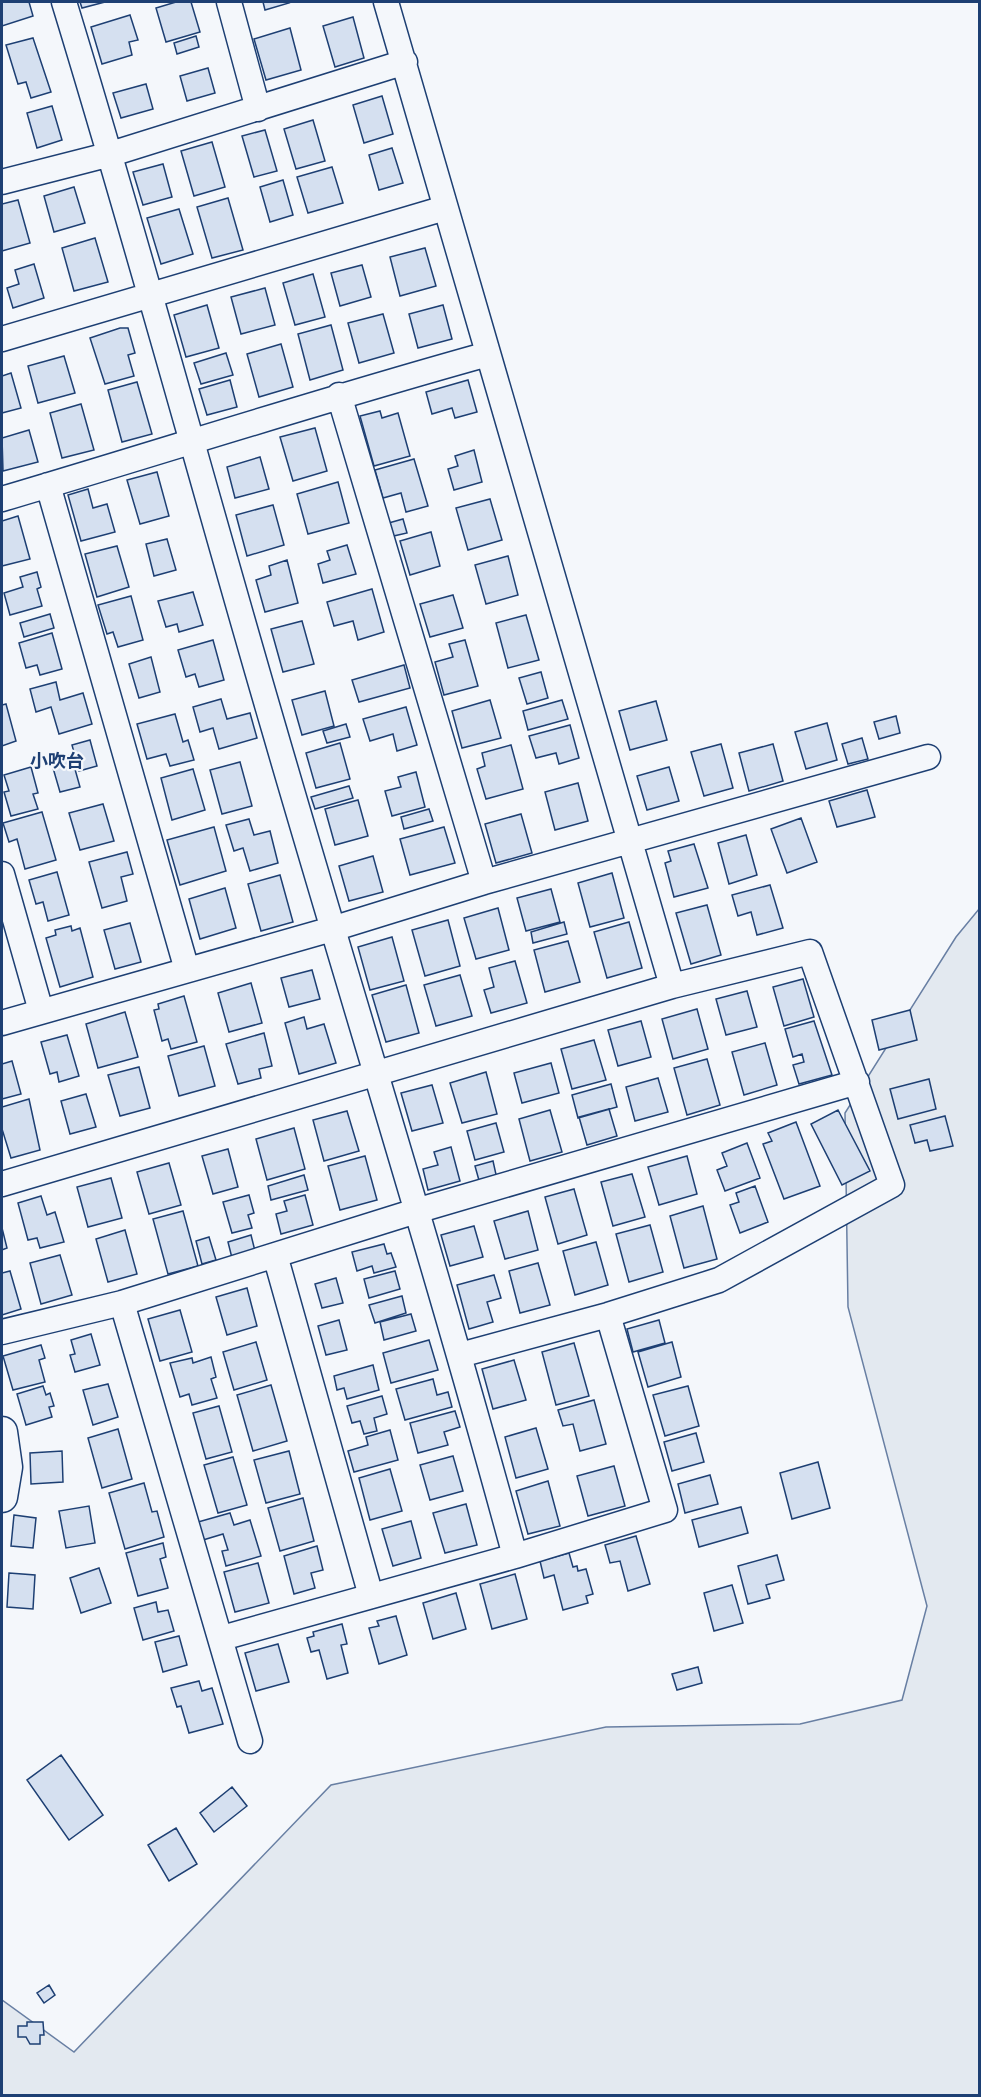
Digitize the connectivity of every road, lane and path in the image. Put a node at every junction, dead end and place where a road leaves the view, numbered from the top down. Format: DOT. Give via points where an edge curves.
graph roads {
  1 [pos="64,2"];
  2 [pos="229,2"];
  3 [pos="386,2"];
  4 [pos="405,62"];
  5 [pos="258,109"];
  6 [pos="111,154"];
  7 [pos="2,182"];
  8 [pos="445,208"];
  9 [pos="150,296"];
  10 [pos="2,339"];
  11 [pos="488,354"];
  12 [pos="339,395"];
  13 [pos="190,443"];
  14 [pos="48,485"];
  15 [pos="2,499"];
  16 [pos="928,757"];
  17 [pos="632,841"];
  18 [pos="2,874"];
  19 [pos="484,882"];
  20 [pos="332,929"];
  21 [pos="187,970"];
  22 [pos="672,986"];
  23 [pos="41,1011"];
  24 [pos="2,1023"];
  25 [pos="375,1073"];
  26 [pos="857,1082"];
  27 [pos="2,1184"];
  28 [pos="416,1211"];
  29 [pos="275,1255"];
  30 [pos="122,1303"];
  31 [pos="608,1316"];
  32 [pos="2,1332"];
  33 [pos="460,1355"];
  34 [pos="2,1432"];
  35 [pos="2,1497"];
  36 [pos="515,1556"];
  37 [pos="371,1596"];
  38 [pos="222,1638"];
  39 [pos="250,1742"];
  1 -- 6 [label="street"];
  2 -- 5 [label="street"];
  3 -- 4 [label="street"];
  4 -- 5 [label="street"];
  4 -- 8 [label="street"];
  5 -- 6 [label="street"];
  6 -- 7 [label="street"];
  6 -- 9 [label="street"];
  8 -- 9 [label="street"];
  8 -- 11 [label="street"];
  9 -- 10 [label="street"];
  9 -- 13 [label="street"];
  11 -- 12 [label="street"];
  11 -- 17 [label="street"];
  12 -- 13 [label="street"];
  12 -- 19 [label="street"];
  13 -- 14 [label="street"];
  13 -- 20 [label="street"];
  14 -- 15 [label="street"];
  14 -- 21 [label="street"];
  16 -- 17 [label="street"];
  17 -- 19 [label="street"];
  17 -- 22 [label="street"];
  18 -- 23 [label="street"];
  19 -- 20 [label="street"];
  20 -- 21 [label="street"];
  20 -- 25 [label="street"];
  21 -- 23 [label="street"];
  22 -- 25 [label="street"];
  22 -- 26 [label="street" via="810,952"];
  23 -- 24 [label="street"];
  25 -- 27 [label="street"];
  25 -- 28 [label="street"];
  26 -- 28 [label="street"];
  26 -- 31 [label="street" via="892,1185 719,1280"];
  28 -- 29 [label="street"];
  28 -- 33 [label="street"];
  29 -- 30 [label="street"];
  29 -- 37 [label="street"];
  30 -- 32 [label="street"];
  30 -- 38 [label="street"];
  31 -- 33 [label="street"];
  31 -- 36 [label="street" via="665,1510"];
  33 -- 36 [label="street"];
  34 -- 35 [label="street" via="7,1467"];
  36 -- 37 [label="street"];
  37 -- 38 [label="street"];
  38 -- 39 [label="street"];
}
